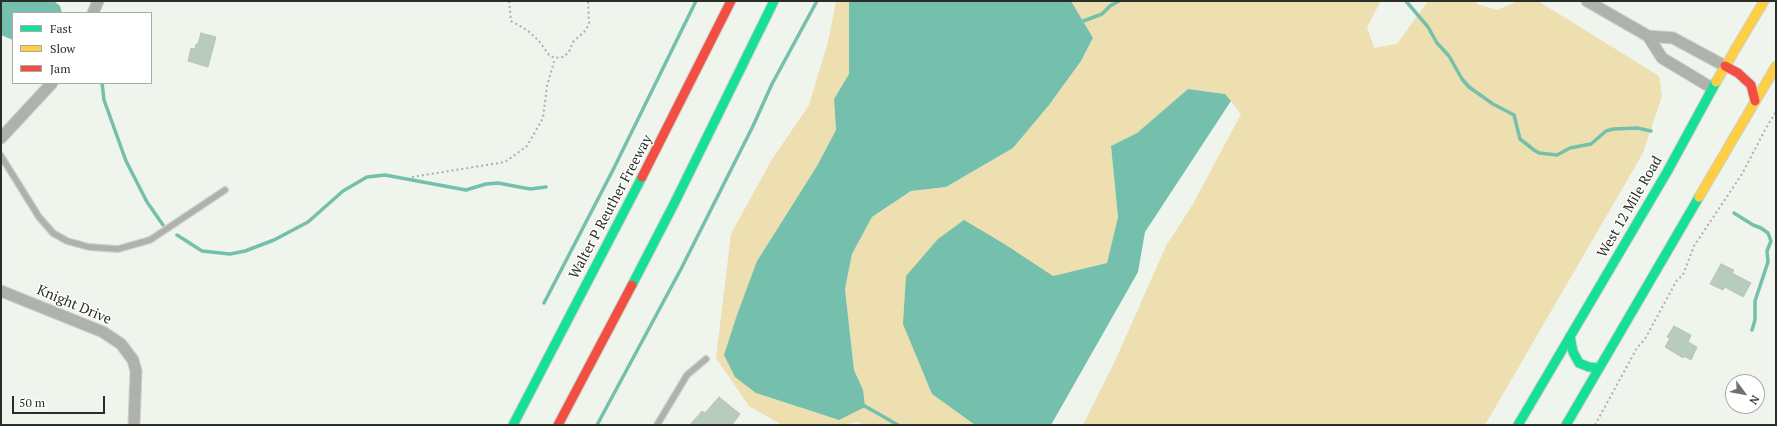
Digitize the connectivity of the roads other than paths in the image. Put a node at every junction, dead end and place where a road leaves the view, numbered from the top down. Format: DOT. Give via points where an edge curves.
graph roads {
  1 [pos="98,1"];
  2 [pos="731,1"];
  3 [pos="774,1"];
  4 [pos="1764,1"];
  5 [pos="1594,3"];
  6 [pos="94,12"];
  7 [pos="1648,36"];
  8 [pos="1725,66"];
  9 [pos="1776,66"];
  10 [pos="51,84"];
  11 [pos="1712,88"];
  12 [pos="1755,101"];
  13 [pos="1,138"];
  14 [pos="1,156"];
  15 [pos="226,190"];
  16 [pos="1,291"];
  17 [pos="1570,336"];
  18 [pos="706,359"];
  19 [pos="1599,368"];
  20 [pos="134,425"];
  21 [pos="513,425"];
  22 [pos="558,425"];
  23 [pos="657,425"];
  24 [pos="1518,425"];
  25 [pos="1566,425"];
  1 -- 6 [label="street"];
  2 -- 21 [label="main road, Walter P Reuther Freeway"];
  3 -- 22 [label="main road" via="680,191"];
  4 -- 8 [label="main road, West 12 Mile Road"];
  5 -- 7 [label="street"];
  7 -- 8 [label="street" via="1673,38"];
  7 -- 11 [label="street" via="1662,58"];
  8 -- 11 [label="main road, West 12 Mile Road"];
  8 -- 12 [label="main road" via="1738,73 1751,85"];
  9 -- 12 [label="main road"];
  10 -- 13 [label="street"];
  11 -- 17 [label="main road, West 12 Mile Road" via="1667,172"];
  12 -- 19 [label="main road"];
  14 -- 15 [label="lane" via="39,217 53,233 67,241 89,247 118,249 150,240"];
  16 -- 20 [label="street, Knight Drive" via="96,329 120,344 133,360 136,371"];
  17 -- 19 [label="main road" via="1573,352 1579,363"];
  17 -- 24 [label="main road, West 12 Mile Road"];
  18 -- 23 [label="lane" via="687,375"];
  19 -- 25 [label="main road"];
}
